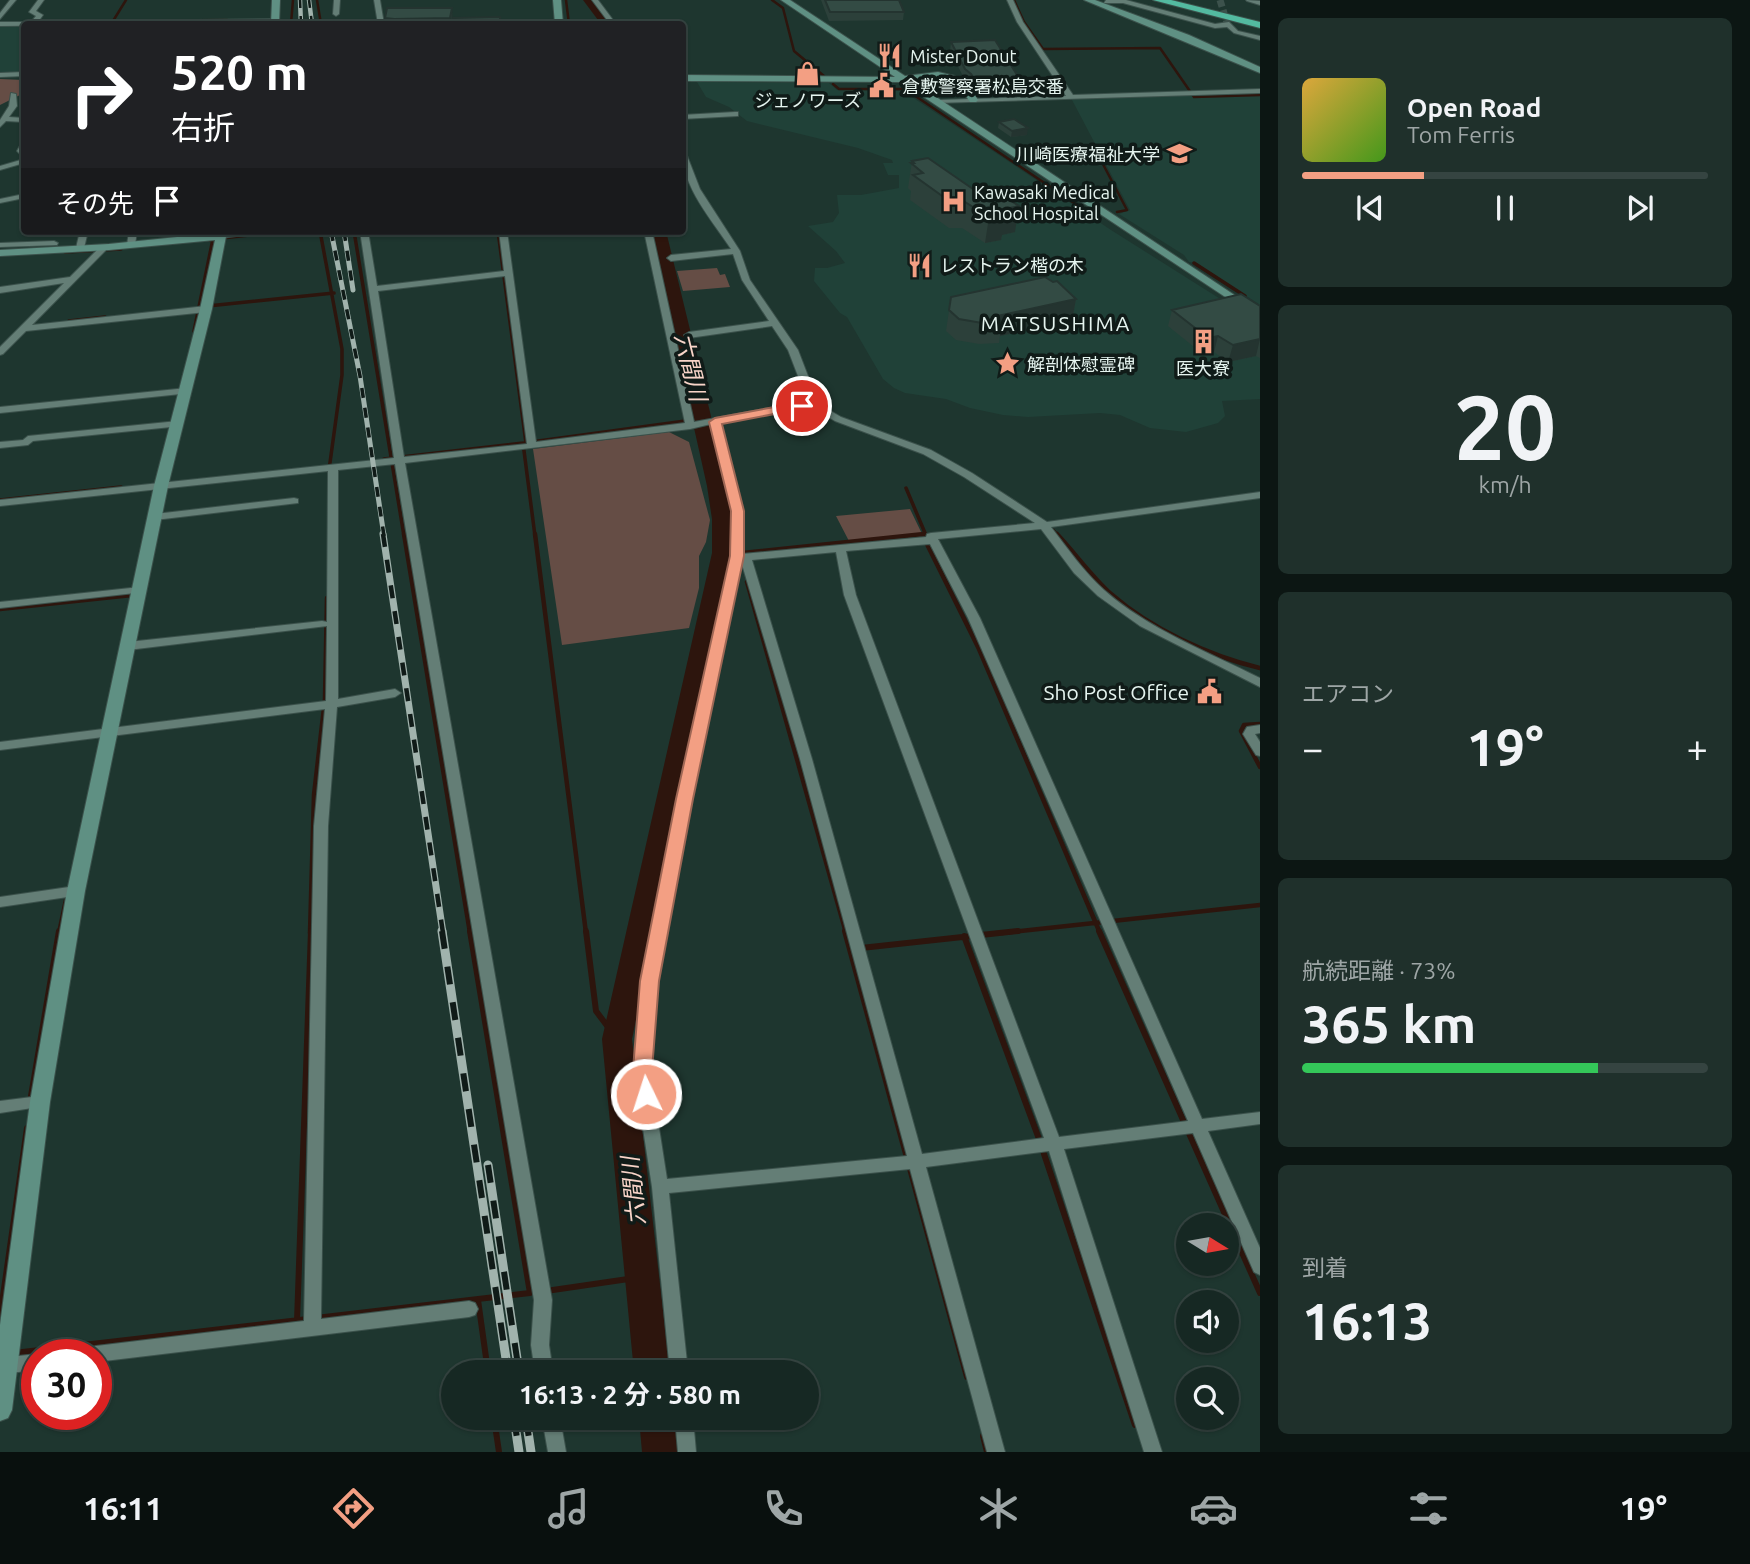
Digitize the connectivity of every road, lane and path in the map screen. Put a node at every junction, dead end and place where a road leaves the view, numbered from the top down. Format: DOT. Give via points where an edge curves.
graph roads {
  1 [pos="13,0"];
  2 [pos="41,0"];
  3 [pos="276,0"];
  4 [pos="337,0"];
  5 [pos="377,0"];
  6 [pos="557,0"];
  7 [pos="595,0"];
  8 [pos="785,0"];
  9 [pos="1010,0"];
  10 [pos="1088,0"];
  11 [pos="1158,0"];
  12 [pos="1205,0"];
  13 [pos="1249,0"];
  14 [pos="1104,1"];
  15 [pos="1260,3"];
  16 [pos="1260,13"];
  17 [pos="336,14"];
  18 [pos="0,17"];
  19 [pos="35,21"];
  20 [pos="275,21"];
  21 [pos="380,21"];
  22 [pos="559,21"];
  23 [pos="611,21"];
  24 [pos="0,23"];
  25 [pos="21,23"];
  26 [pos="1260,25"];
  27 [pos="1215,26"];
  28 [pos="1236,32"];
  29 [pos="1260,38"];
  30 [pos="1260,65"];
  31 [pos="1260,70"];
  32 [pos="21,74"];
  33 [pos="0,75"];
  34 [pos="686,78"];
  35 [pos="904,79"];
  36 [pos="1260,91"];
  37 [pos="13,94"];
  38 [pos="1071,97"];
  39 [pos="973,100"];
  40 [pos="938,102"];
  41 [pos="735,114"];
  42 [pos="686,117"];
  43 [pos="21,120"];
  44 [pos="3,122"];
  45 [pos="21,160"];
  46 [pos="686,164"];
  47 [pos="2,166"];
  48 [pos="696,190"];
  49 [pos="686,191"];
  50 [pos="21,197"];
  51 [pos="0,201"];
  52 [pos="54,235"];
  53 [pos="83,235"];
  54 [pos="132,235"];
  55 [pos="181,235"];
  56 [pos="365,235"];
  57 [pos="503,235"];
  58 [pos="649,235"];
  59 [pos="218,236"];
  60 [pos="0,245"];
  61 [pos="131,245"];
  62 [pos="53,246"];
  63 [pos="80,248"];
  64 [pos="103,250"];
  65 [pos="736,251"];
  66 [pos="0,253"];
  67 [pos="671,258"];
  68 [pos="506,274"];
  69 [pos="75,279"];
  70 [pos="373,289"];
  71 [pos="0,290"];
  72 [pos="204,308"];
  73 [pos="1260,317"];
  74 [pos="773,323"];
  75 [pos="22,330"];
  76 [pos="690,335"];
  77 [pos="0,352"];
  78 [pos="181,391"];
  79 [pos="817,402"];
  80 [pos="0,410"];
  81 [pos="713,422"];
  82 [pos="690,423"];
  83 [pos="173,424"];
  84 [pos="0,445"];
  85 [pos="529,445"];
  86 [pos="397,460"];
  87 [pos="330,469"];
  88 [pos="161,486"];
  89 [pos="1260,495"];
  90 [pos="294,501"];
  91 [pos="0,503"];
  92 [pos="155,517"];
  93 [pos="1043,524"];
  94 [pos="928,541"];
  95 [pos="840,548"];
  96 [pos="740,557"];
  97 [pos="134,594"];
  98 [pos="0,605"];
  99 [pos="0,613"];
  100 [pos="323,624"];
  101 [pos="128,646"];
  102 [pos="1260,682"];
  103 [pos="395,693"];
  104 [pos="326,704"];
  105 [pos="1260,729"];
  106 [pos="103,734"];
  107 [pos="0,746"];
  108 [pos="1260,752"];
  109 [pos="70,892"];
  110 [pos="0,902"];
  111 [pos="32,1103"];
  112 [pos="0,1107"];
  113 [pos="1260,1118"];
  114 [pos="1190,1126"];
  115 [pos="1054,1143"];
  116 [pos="908,1162"];
  117 [pos="660,1187"];
  118 [pos="1260,1267"];
  119 [pos="469,1309"];
  120 [pos="312,1320"];
  121 [pos="112,1351"];
  122 [pos="5,1359"];
  123 [pos="542,1360"];
  124 [pos="678,1360"];
  125 [pos="0,1410"];
  126 [pos="553,1430"];
  127 [pos="685,1430"];
  128 [pos="557,1452"];
  129 [pos="687,1452"];
  130 [pos="996,1452"];
  131 [pos="1153,1452"];
  1 -- 18 [label="street"];
  2 -- 19 [label="street" via="32,12 40,15"];
  3 -- 20 [label="street"];
  4 -- 17 [label="street"];
  5 -- 21 [label="street"];
  6 -- 22 [label="street"];
  7 -- 23 [label="street"];
  8 -- 35 [label="street"];
  9 -- 38 [label="street"];
  10 -- 31 [label="street"];
  11 -- 26 [label="highway"];
  12 -- 16 [label="highway"];
  13 -- 15 [label="street"];
  14 -- 27 [label="street" via="1122,1"];
  14 -- 30 [label="street"];
  24 -- 25 [label="street"];
  27 -- 28 [label="street"];
  27 -- 28 [label="street" via="1228,24"];
  28 -- 29 [label="street"];
  32 -- 33 [label="street"];
  34 -- 35 [label="street"];
  35 -- 39 [label="street" via="947,76 965,86"];
  35 -- 40 [label="street"];
  36 -- 38 [label="street"];
  37 -- 44 [label="street" via="15,101"];
  38 -- 39 [label="street"];
  39 -- 40 [label="street"];
  40 -- 73 [label="street"];
  41 -- 42 [label="street"];
  43 -- 44 [label="street"];
  45 -- 47 [label="street"];
  46 -- 48 [label="street"];
  48 -- 49 [label="street"];
  48 -- 65 [label="street"];
  50 -- 51 [label="street"];
  52 -- 62 [label="street"];
  53 -- 63 [label="street"];
  54 -- 61 [label="street"];
  55 -- 59 [label="street"];
  55 -- 61 [label="street"];
  56 -- 70 [label="street"];
  57 -- 68 [label="street"];
  58 -- 82 [label="street"];
  59 -- 72 [label="street"];
  60 -- 62 [label="street"];
  61 -- 64 [label="street"];
  62 -- 63 [label="street"];
  62 -- 66 [label="street"];
  63 -- 64 [label="street"];
  64 -- 69 [label="street"];
  65 -- 67 [label="street"];
  65 -- 74 [label="street" via="746,280"];
  68 -- 70 [label="street"];
  68 -- 85 [label="street"];
  69 -- 71 [label="street"];
  69 -- 75 [label="street"];
  70 -- 86 [label="street"];
  72 -- 75 [label="street"];
  72 -- 78 [label="street"];
  74 -- 76 [label="street"];
  74 -- 79 [label="street" via="793,350"];
  75 -- 77 [label="street"];
  78 -- 80 [label="street"];
  78 -- 83 [label="street"];
  79 -- 81 [label="street"];
  79 -- 93 [label="street" via="838,419 945,461"];
  81 -- 82 [label="street"];
  81 -- 96 [label="street" via="738,511"];
  82 -- 85 [label="street"];
  83 -- 84 [label="street"];
  83 -- 88 [label="street"];
  85 -- 86 [label="street"];
  86 -- 87 [label="street"];
  86 -- 123 [label="street" via="543,1300"];
  87 -- 88 [label="street"];
  87 -- 104 [label="street"];
  88 -- 91 [label="street"];
  88 -- 92 [label="street"];
  89 -- 93 [label="street"];
  90 -- 92 [label="street"];
  92 -- 97 [label="street"];
  93 -- 94 [label="street" via="932,536"];
  93 -- 102 [label="street" via="1077,571 1102,594 1144,624"];
  94 -- 95 [label="street"];
  94 -- 114 [label="street" via="974,618"];
  95 -- 96 [label="street"];
  95 -- 115 [label="street" via="849,595"];
  96 -- 116 [label="street" via="806,760"];
  96 -- 117 [label="street" via="684,799 649,981 642,1070"];
  97 -- 98 [label="street"];
  97 -- 99 [label="street"];
  97 -- 101 [label="street"];
  100 -- 101 [label="street"];
  101 -- 106 [label="street"];
  103 -- 104 [label="street"];
  104 -- 106 [label="street"];
  104 -- 120 [label="street"];
  105 -- 108 [label="street" via="1249,734"];
  106 -- 107 [label="street"];
  106 -- 109 [label="street"];
  109 -- 110 [label="street"];
  109 -- 111 [label="street"];
  111 -- 112 [label="street"];
  111 -- 122 [label="street"];
  113 -- 114 [label="street"];
  114 -- 115 [label="street"];
  114 -- 118 [label="street"];
  115 -- 116 [label="street"];
  115 -- 131 [label="street"];
  116 -- 117 [label="street"];
  116 -- 130 [label="street"];
  117 -- 124 [label="street"];
  119 -- 120 [label="street"];
  120 -- 121 [label="street"];
  122 -- 125 [label="street"];
  126 -- 128 [label="street"];
  127 -- 129 [label="street"];
}
